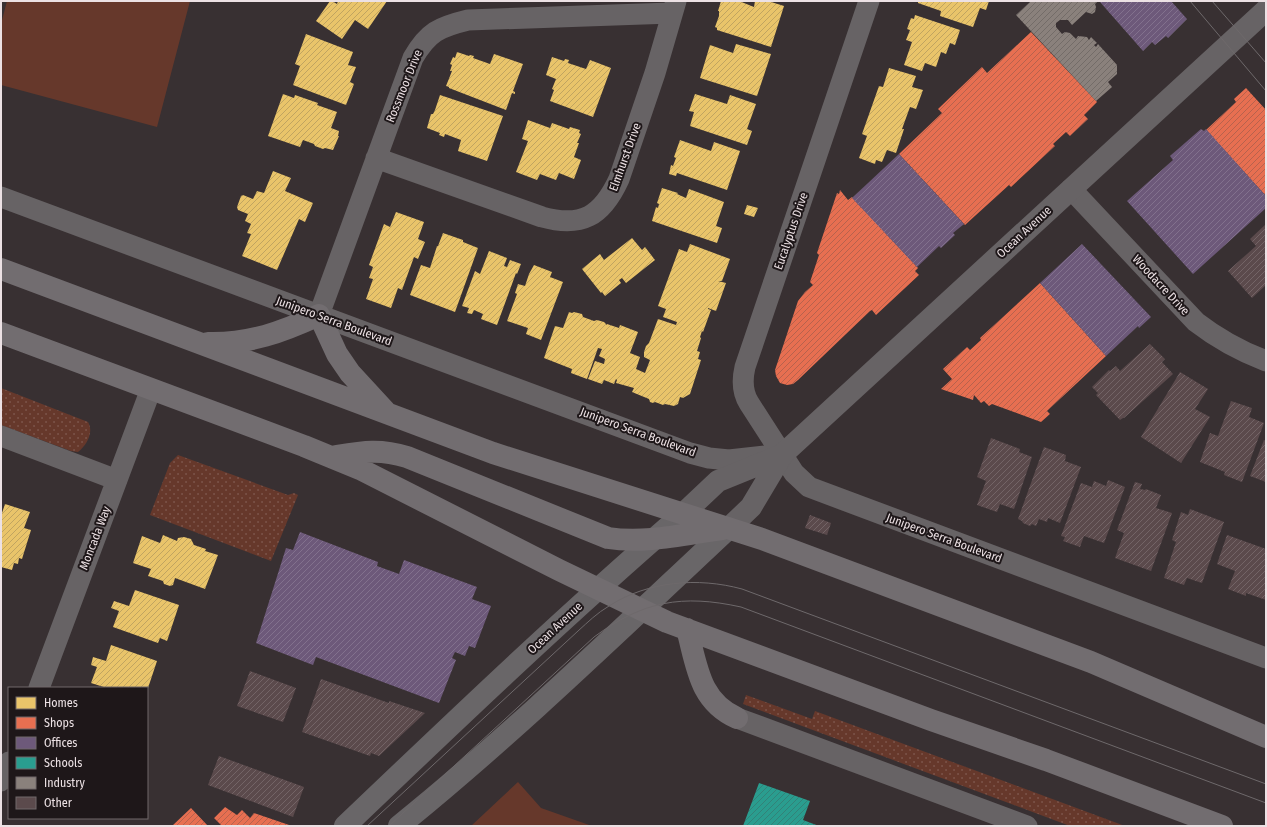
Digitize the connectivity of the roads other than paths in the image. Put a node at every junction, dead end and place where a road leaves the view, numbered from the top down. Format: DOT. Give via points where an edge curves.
graph roads {
  1 [pos="869,1"];
  2 [pos="674,7"];
  3 [pos="1266,10"];
  4 [pos="376,158"];
  5 [pos="1071,189"];
  6 [pos="1,196"];
  7 [pos="1,269"];
  8 [pos="319,315"];
  9 [pos="1,333"];
  10 [pos="199,343"];
  11 [pos="1266,361"];
  12 [pos="151,389"];
  13 [pos="389,415"];
  14 [pos="1,436"];
  15 [pos="782,455"];
  16 [pos="332,457"];
  17 [pos="117,480"];
  18 [pos="683,514"];
  19 [pos="729,528"];
  20 [pos="654,538"];
  21 [pos="598,589"];
  22 [pos="642,610"];
  23 [pos="687,629"];
  24 [pos="1266,658"];
  25 [pos="38,687"];
  26 [pos="738,718"];
  27 [pos="1266,737"];
  28 [pos="8,764"];
  29 [pos="1,781"];
  30 [pos="989,819"];
  31 [pos="345,826"];
  32 [pos="399,826"];
  33 [pos="1027,826"];
  34 [pos="1222,826"];
  1 -- 15 [label="street, Eucalyptus Drive" via="743,374 746,398"];
  2 -- 4 [label="street, Rossmoor Drive" via="468,20 434,31 421,44 413,58"];
  2 -- 4 [label="street, Elmhurst Drive" via="654,78 620,179 602,208 589,216 573,222 542,217"];
  3 -- 5 [label="street, Ocean Avenue"];
  4 -- 8 [label="street, Rossmoor Drive"];
  5 -- 11 [label="street, Woodacre Drive" via="1196,322 1231,346"];
  5 -- 15 [label="street, Ocean Avenue"];
  6 -- 8 [label="street, Junipero Serra Boulevard"];
  7 -- 10 [label="main road"];
  8 -- 10 [label="main road" via="263,337 222,343"];
  8 -- 13 [label="main road" via="337,354 350,373"];
  8 -- 15 [label="street, Junipero Serra Boulevard" via="690,453 729,460"];
  9 -- 12 [label="main road"];
  10 -- 13 [label="main road"];
  12 -- 16 [label="main road"];
  12 -- 17 [label="street, Moncada Way"];
  13 -- 18 [label="main road" via="515,461"];
  14 -- 17 [label="street"];
  15 -- 18 [label="street, Ocean Avenue" via="718,481"];
  15 -- 19 [label="street, Ocean Avenue" via="751,507"];
  15 -- 24 [label="street, Junipero Serra Boulevard" via="794,473 809,487"];
  16 -- 20 [label="main road" via="366,451 394,453 608,538"];
  16 -- 21 [label="main road" via="387,482"];
  17 -- 25 [label="street, Moncada Way"];
  18 -- 19 [label="main road"];
  18 -- 20 [label="main road, Ocean Avenue"];
  19 -- 20 [label="main road"];
  19 -- 22 [label="main road, Ocean Avenue"];
  19 -- 27 [label="main road" via="762,538 1091,662"];
  20 -- 21 [label="main road, Ocean Avenue"];
  21 -- 22 [label="main road"];
  21 -- 31 [label="main road, Ocean Avenue" via="461,714"];
  22 -- 23 [label="main road"];
  22 -- 32 [label="main road, Ocean Avenue" via="486,754"];
  23 -- 26 [label="main road" via="708,694 721,709"];
  23 -- 34 [label="main road"];
  26 -- 30 [label="street"];
  28 -- 29 [label="street"];
  30 -- 33 [label="street"];
}
